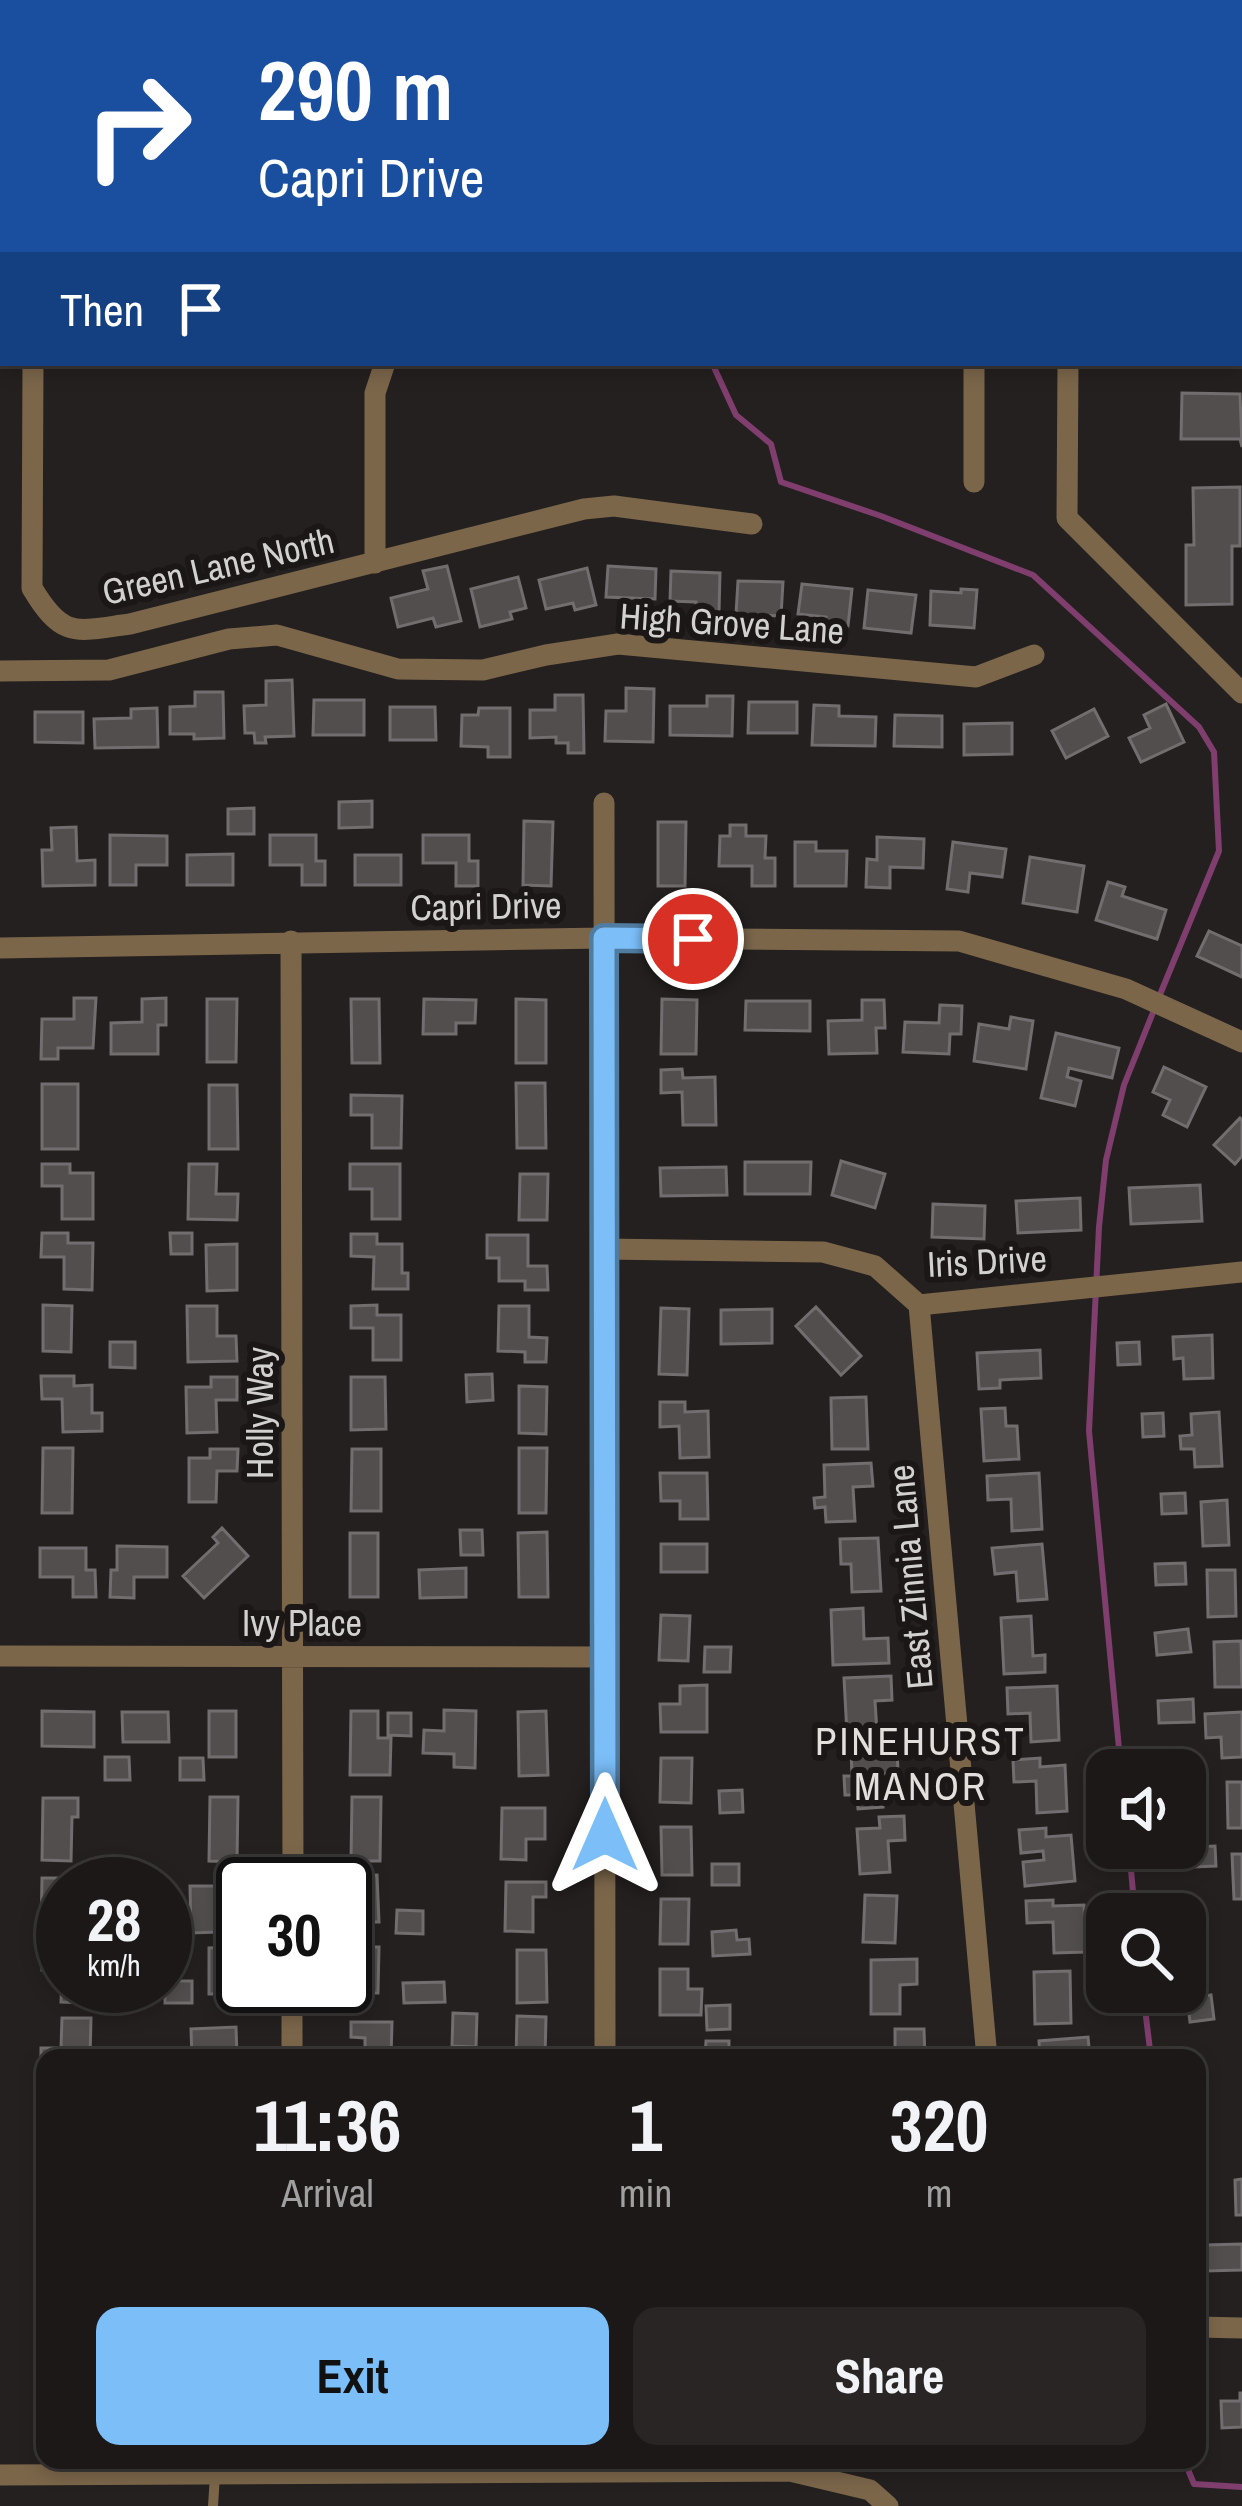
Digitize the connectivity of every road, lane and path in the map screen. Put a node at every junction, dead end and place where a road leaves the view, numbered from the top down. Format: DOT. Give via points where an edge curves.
graph roads {
  1 [pos="33,366"];
  2 [pos="384,366"];
  3 [pos="974,366"];
  4 [pos="1068,366"];
  5 [pos="974,482"];
  6 [pos="752,524"];
  7 [pos="375,562"];
  8 [pos="1034,655"];
  9 [pos="0,671"];
  10 [pos="1242,693"];
  11 [pos="604,802"];
  12 [pos="604,938"];
  13 [pos="291,941"];
  14 [pos="0,948"];
  15 [pos="1242,1042"];
  16 [pos="604,1249"];
  17 [pos="1242,1272"];
  18 [pos="919,1305"];
  19 [pos="0,1656"];
  20 [pos="294,1656"];
  21 [pos="605,1657"];
  22 [pos="293,1857"];
  23 [pos="292,2013"];
  24 [pos="292,2049"];
  25 [pos="605,2049"];
  26 [pos="986,2049"];
  27 [pos="1206,2327"];
  28 [pos="1242,2327"];
  29 [pos="508,2469"];
  30 [pos="698,2469"];
  31 [pos="0,2475"];
  32 [pos="215,2475"];
  33 [pos="213,2506"];
  34 [pos="888,2506"];
  1 -- 7 [label="street, Green Lane North" via="32,588 48,615 75,631"];
  2 -- 7 [label="street, Green Lane North" via="375,393"];
  3 -- 5 [label="street"];
  4 -- 10 [label="street" via="1067,518"];
  6 -- 7 [label="street, Green Lane North" via="584,509"];
  8 -- 9 [label="street, High Grove Lane" via="976,676 618,644 483,670 398,669 277,635 109,670"];
  11 -- 12 [label="street"];
  12 -- 13 [label="street, Capri Drive"];
  12 -- 15 [label="street, Capri Drive" via="959,941 1126,989"];
  12 -- 16 [label="street"];
  13 -- 14 [label="street, Capri Drive"];
  13 -- 20 [label="street, Holly Way"];
  16 -- 18 [label="street, Iris Drive" via="823,1252 875,1266"];
  16 -- 21 [label="street"];
  17 -- 18 [label="street, Iris Drive"];
  18 -- 26 [label="street, East Zinnia Lane"];
  19 -- 20 [label="street, Ivy Place"];
  20 -- 21 [label="street, Ivy Place"];
  20 -- 22 [label="street, Holly Way"];
  21 -- 25 [label="street"];
  23 -- 24 [label="street"];
  27 -- 28 [label="street"];
  29 -- 32 [label="street"];
  30 -- 34 [label="street" via="790,2471 870,2490"];
  31 -- 32 [label="street"];
  32 -- 33 [label="lane"];
}
